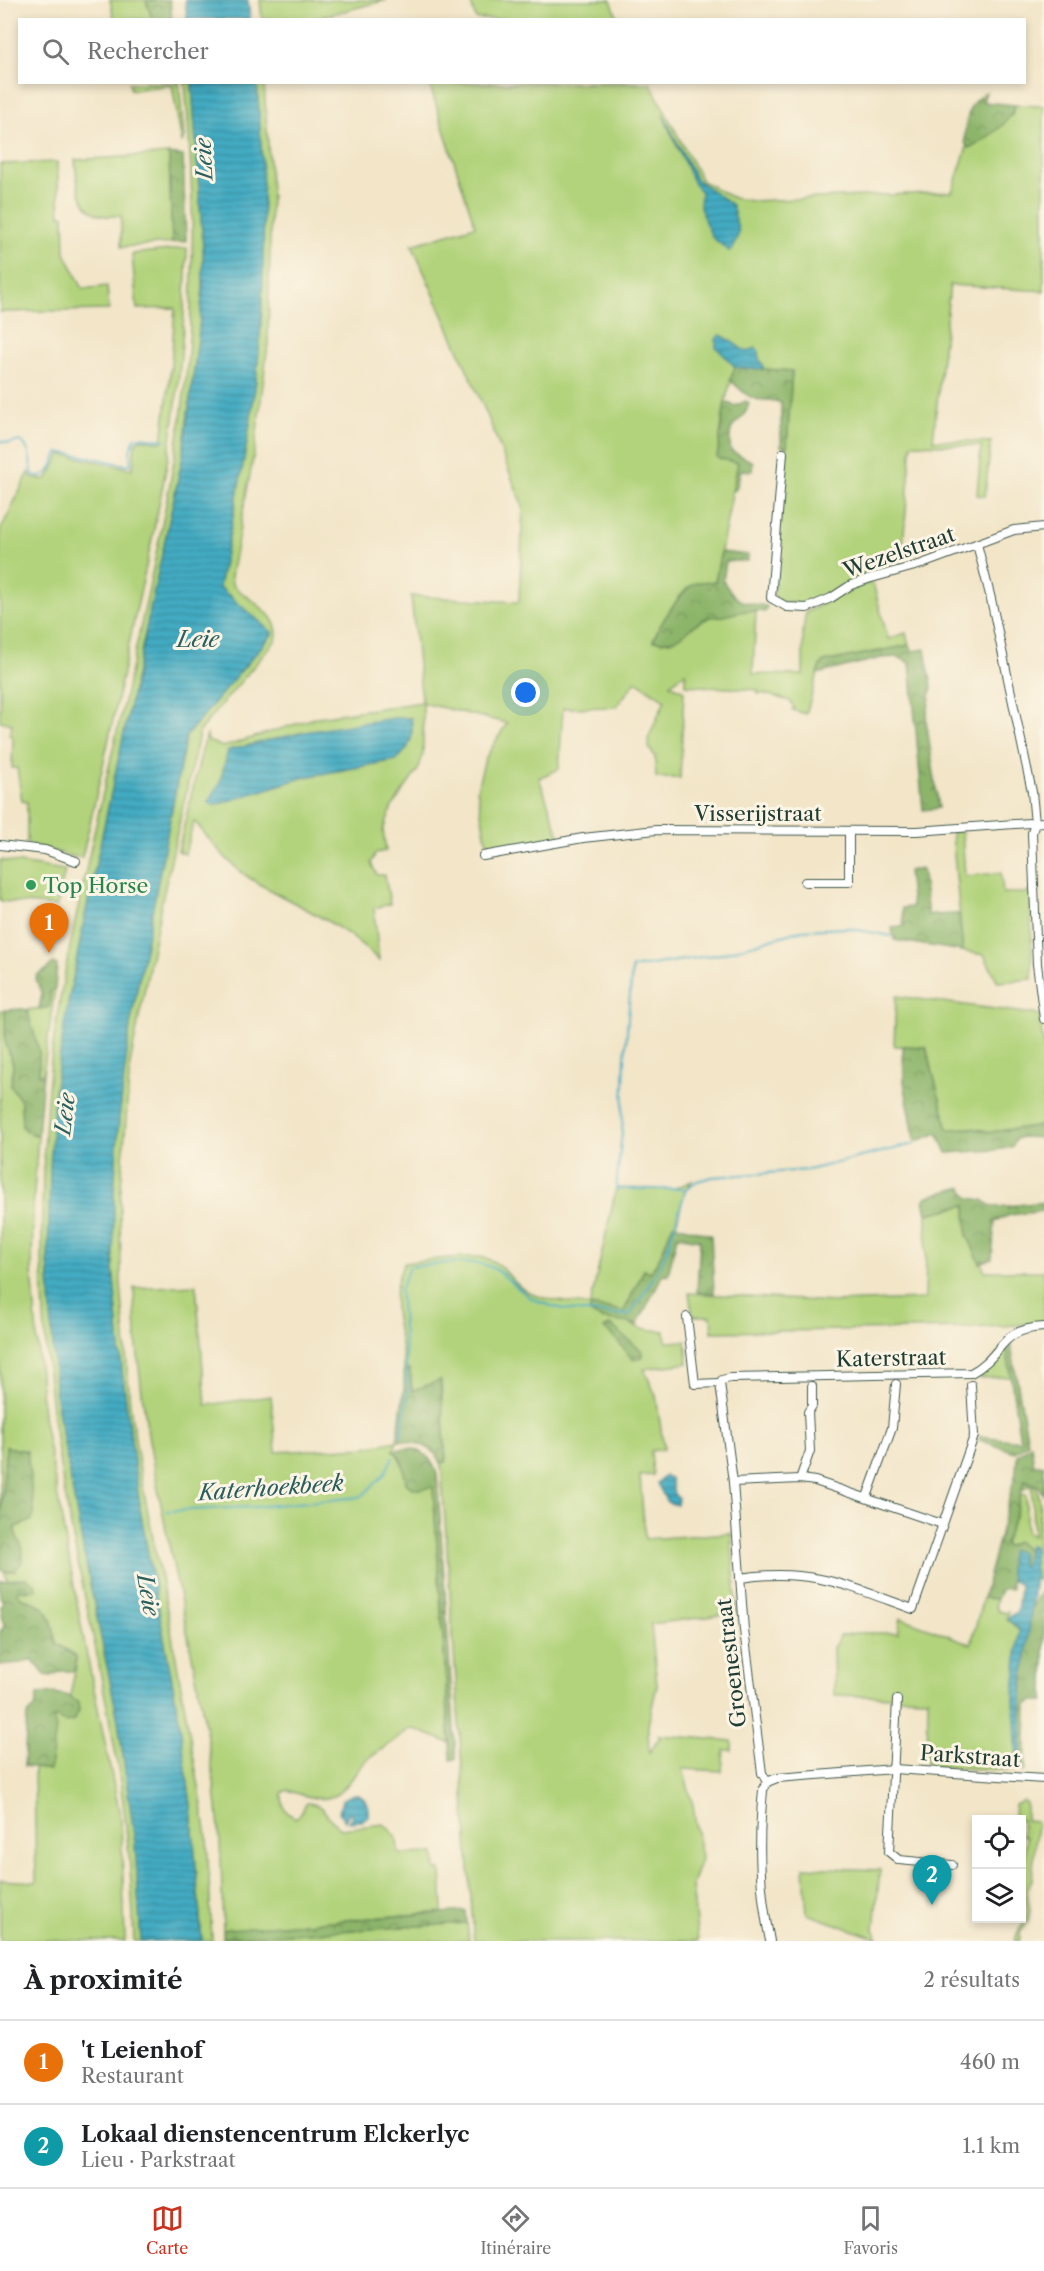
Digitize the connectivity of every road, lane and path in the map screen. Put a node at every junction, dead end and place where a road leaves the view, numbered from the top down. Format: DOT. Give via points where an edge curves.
graph roads {
  1 [pos="783,453"];
  2 [pos="1044,527"];
  3 [pos="977,544"];
  4 [pos="1044,822"];
  5 [pos="1035,823"];
  6 [pos="849,831"];
  7 [pos="0,844"];
  8 [pos="483,856"];
  9 [pos="76,861"];
  10 [pos="805,882"];
  11 [pos="1044,1019"];
  12 [pos="687,1317"];
  13 [pos="1044,1327"];
  14 [pos="721,1382"];
  15 [pos="896,1384"];
  16 [pos="971,1384"];
  17 [pos="812,1386"];
  18 [pos="800,1479"];
  19 [pos="733,1482"];
  20 [pos="867,1497"];
  21 [pos="942,1524"];
  22 [pos="740,1578"];
  23 [pos="897,1700"];
  24 [pos="894,1769"];
  25 [pos="1044,1779"];
  26 [pos="767,1782"];
  27 [pos="952,1864"];
  28 [pos="770,1941"];
  1 -- 3 [label="street, Wezelstraat" via="771,598 777,602 807,608 851,585"];
  2 -- 3 [label="street, Wezelstraat" via="1014,530"];
  3 -- 5 [label="street" via="1017,719"];
  4 -- 5 [label="street, Visserijstraat"];
  5 -- 6 [label="street, Visserijstraat"];
  5 -- 11 [label="street" via="1032,833 1037,964"];
  6 -- 8 [label="street, Visserijstraat" via="657,830 583,838"];
  6 -- 10 [label="street" via="849,882"];
  7 -- 9 [label="street" via="45,850"];
  12 -- 14 [label="street, Katerstraat" via="695,1384"];
  13 -- 14 [label="street, Katerstraat" via="1012,1334 988,1362 971,1373 730,1378"];
  14 -- 19 [label="street, Groenestraat"];
  15 -- 20 [label="street" via="892,1428"];
  16 -- 21 [label="street" via="974,1436"];
  17 -- 18 [label="street" via="812,1406 808,1412 810,1451"];
  18 -- 19 [label="street"];
  18 -- 20 [label="street"];
  19 -- 22 [label="street, Groenestraat"];
  20 -- 21 [label="street"];
  21 -- 22 [label="street" via="913,1609 811,1576 770,1573"];
  22 -- 26 [label="street, Groenestraat" via="762,1773"];
  23 -- 24 [label="street, Parkstraat"];
  24 -- 25 [label="street, Parkstraat"];
  24 -- 26 [label="street, Parkstraat"];
  24 -- 27 [label="street, Parkstraat" via="889,1852 899,1860"];
  26 -- 28 [label="street, Groenestraat" via="763,1790 759,1857"];
}
